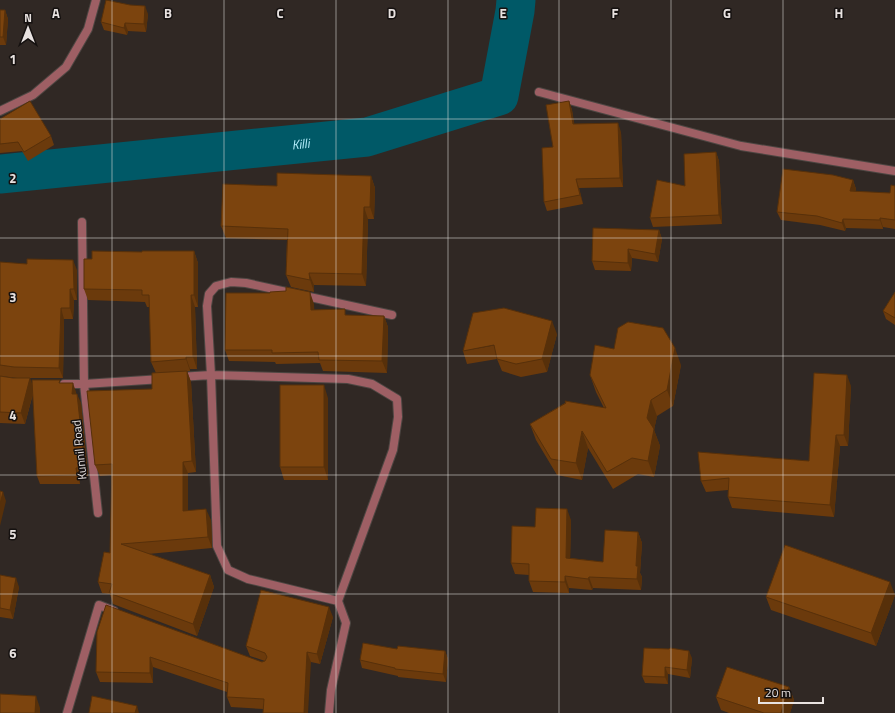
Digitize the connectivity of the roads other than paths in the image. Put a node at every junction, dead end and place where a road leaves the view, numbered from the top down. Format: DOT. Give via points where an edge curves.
graph roads {
  1 [pos="96,0"];
  2 [pos="539,92"];
  3 [pos="0,111"];
  4 [pos="895,171"];
  5 [pos="82,222"];
  6 [pos="392,315"];
  7 [pos="211,375"];
  8 [pos="55,384"];
  9 [pos="84,384"];
  10 [pos="98,513"];
  11 [pos="338,601"];
  12 [pos="120,613"];
  13 [pos="68,713"];
  14 [pos="330,713"];
  1 -- 3 [label="street" via="88,29 66,67 33,95"];
  2 -- 4 [label="street" via="741,146"];
  5 -- 9 [label="street, Kunnil Road"];
  6 -- 7 [label="street" via="246,283 231,282 216,286 208,294 207,306"];
  7 -- 9 [label="street"];
  7 -- 11 [label="street" via="217,546 228,570 248,578"];
  7 -- 11 [label="street" via="348,379 372,384 397,399 398,417 393,450"];
  8 -- 9 [label="street"];
  9 -- 10 [label="street, Kunnil Road"];
  11 -- 14 [label="street" via="346,623 331,690"];
  12 -- 13 [label="street" via="98,605"];
}
